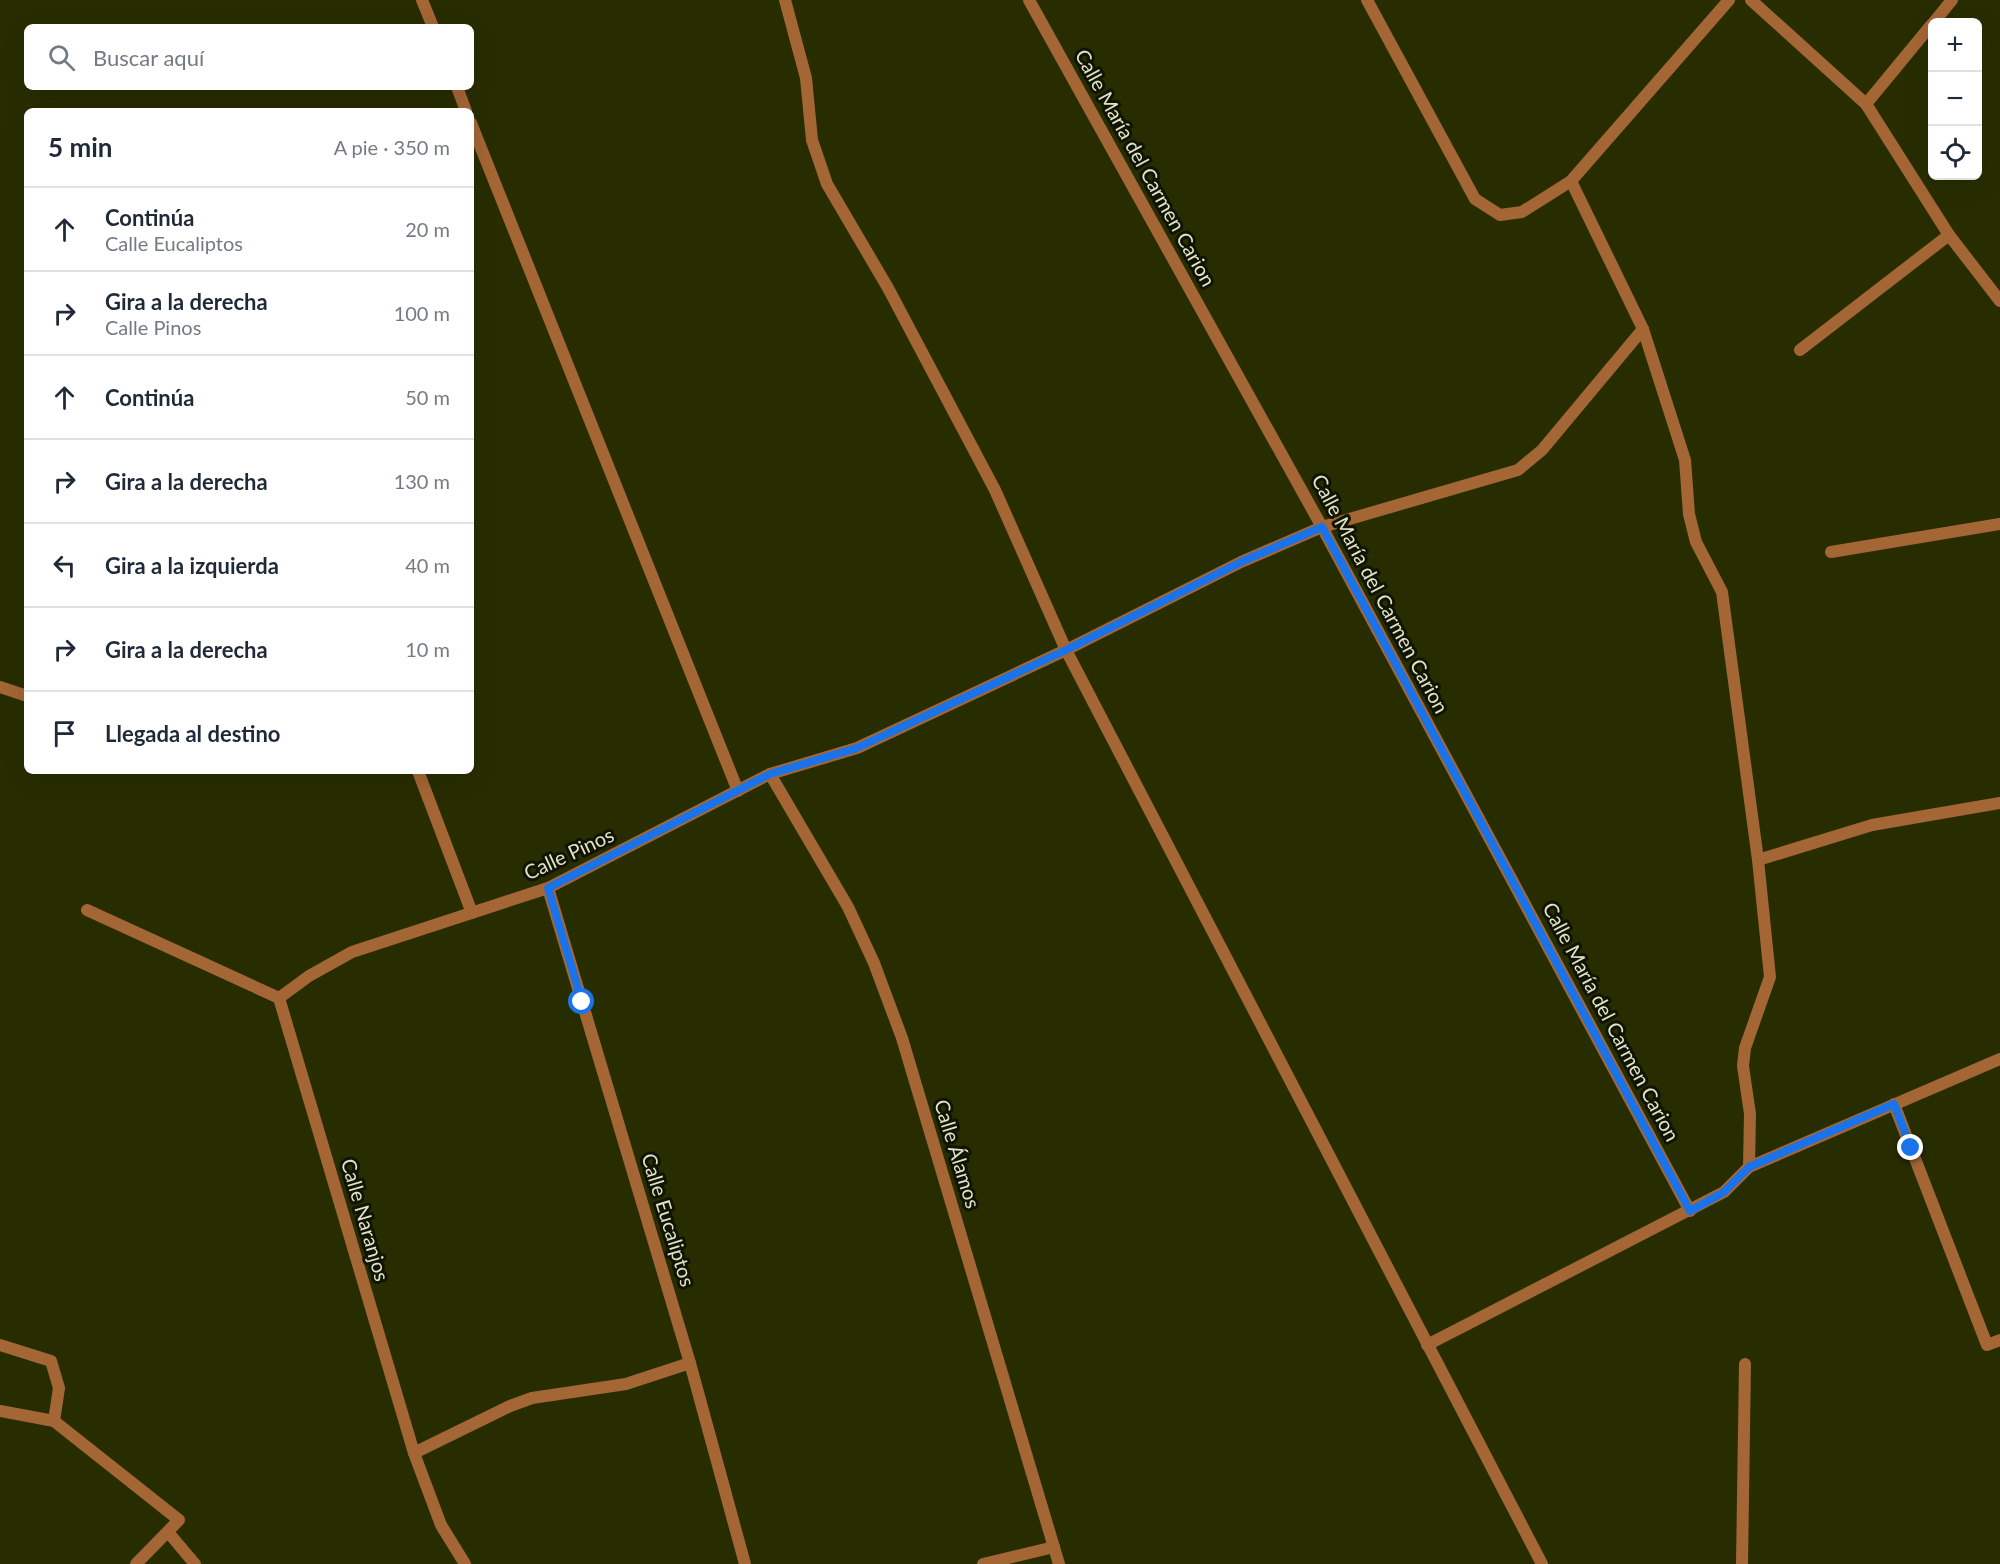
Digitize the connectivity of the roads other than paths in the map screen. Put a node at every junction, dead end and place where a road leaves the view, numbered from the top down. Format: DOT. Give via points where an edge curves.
graph roads {
  1 [pos="422,0"];
  2 [pos="785,0"];
  3 [pos="1029,0"];
  4 [pos="1367,0"];
  5 [pos="1730,0"];
  6 [pos="1750,0"];
  7 [pos="1953,0"];
  8 [pos="1937,18"];
  9 [pos="432,24"];
  10 [pos="1928,29"];
  11 [pos="458,90"];
  12 [pos="1866,104"];
  13 [pos="465,108"];
  14 [pos="474,131"];
  15 [pos="1571,182"];
  16 [pos="1948,235"];
  17 [pos="2000,301"];
  18 [pos="1643,329"];
  19 [pos="1800,350"];
  20 [pos="2000,524"];
  21 [pos="1322,527"];
  22 [pos="1831,552"];
  23 [pos="1066,650"];
  24 [pos="0,687"];
  25 [pos="24,695"];
  26 [pos="418,774"];
  27 [pos="770,774"];
  28 [pos="738,791"];
  29 [pos="2000,803"];
  30 [pos="1758,860"];
  31 [pos="548,888"];
  32 [pos="87,910"];
  33 [pos="472,913"];
  34 [pos="279,998"];
  35 [pos="2000,1059"];
  36 [pos="1894,1104"];
  37 [pos="1749,1167"];
  38 [pos="1690,1211"];
  39 [pos="2000,1340"];
  40 [pos="1,1344"];
  41 [pos="1427,1345"];
  42 [pos="690,1363"];
  43 [pos="1745,1364"];
  44 [pos="0,1411"];
  45 [pos="54,1421"];
  46 [pos="414,1453"];
  47 [pos="168,1532"];
  48 [pos="1054,1547"];
  49 [pos="136,1564"];
  50 [pos="195,1564"];
  51 [pos="465,1564"];
  52 [pos="746,1564"];
  53 [pos="983,1564"];
  54 [pos="1059,1564"];
  55 [pos="1542,1564"];
  56 [pos="1742,1564"];
  1 -- 9 [label="street"];
  2 -- 23 [label="street" via="806,78 812,140 826,184 888,288 989,480"];
  3 -- 21 [label="street, Calle María del Carmen Carion"];
  4 -- 15 [label="street" via="1475,199 1500,216 1522,212"];
  5 -- 15 [label="street"];
  6 -- 12 [label="street"];
  7 -- 8 [label="street"];
  10 -- 12 [label="street"];
  11 -- 13 [label="street"];
  12 -- 16 [label="street"];
  14 -- 28 [label="street"];
  15 -- 18 [label="street"];
  16 -- 17 [label="street"];
  16 -- 19 [label="street"];
  18 -- 21 [label="street, Calle Pinos" via="1542,450 1518,470"];
  18 -- 30 [label="street" via="1685,460 1689,514 1696,542 1722,592"];
  20 -- 22 [label="street"];
  21 -- 23 [label="street, Calle Pinos"];
  21 -- 38 [label="street, Calle María del Carmen Carion"];
  23 -- 27 [label="street, Calle Pinos" via="857,748"];
  23 -- 41 [label="street"];
  24 -- 25 [label="street"];
  26 -- 33 [label="street"];
  27 -- 28 [label="street, Calle Pinos"];
  27 -- 48 [label="street, Calle Álamos" via="848,907 902,1038"];
  28 -- 31 [label="street, Calle Pinos"];
  29 -- 30 [label="street" via="1872,825"];
  30 -- 37 [label="street" via="1770,977 1745,1048 1743,1066 1750,1114"];
  31 -- 33 [label="street, Calle Pinos"];
  31 -- 42 [label="street, Calle Eucaliptos"];
  32 -- 34 [label="street"];
  33 -- 34 [label="street, Calle Pinos" via="352,952"];
  34 -- 46 [label="street, Calle Naranjos"];
  35 -- 36 [label="street"];
  36 -- 37 [label="street"];
  36 -- 39 [label="street" via="1987,1345"];
  37 -- 38 [label="street" via="1724,1192"];
  38 -- 41 [label="street"];
  40 -- 45 [label="street" via="51,1361 59,1388"];
  41 -- 55 [label="street"];
  42 -- 46 [label="street" via="626,1384 532,1398"];
  42 -- 52 [label="street, Calle Eucaliptos"];
  43 -- 56 [label="street"];
  44 -- 45 [label="street"];
  45 -- 47 [label="street" via="179,1520"];
  46 -- 51 [label="street, Calle Naranjos" via="441,1525"];
  47 -- 49 [label="street"];
  47 -- 50 [label="street"];
  48 -- 53 [label="street"];
  48 -- 54 [label="street, Calle Álamos"];
}
